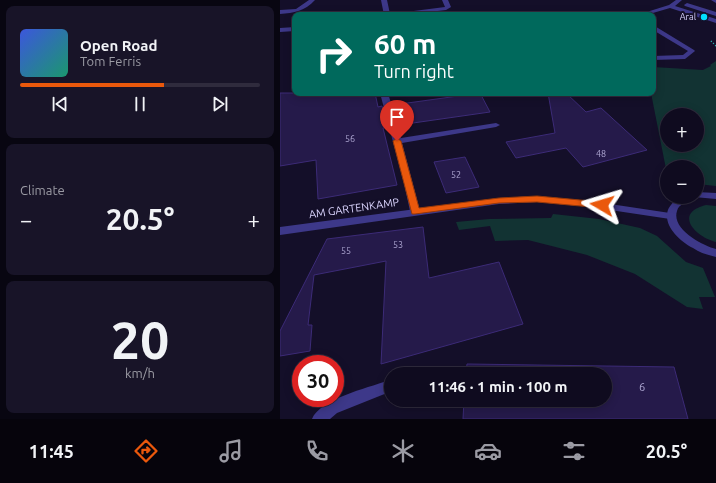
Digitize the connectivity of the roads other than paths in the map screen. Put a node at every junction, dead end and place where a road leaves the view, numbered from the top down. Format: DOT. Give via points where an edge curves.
graph roads {
  1 [pos="312,0"];
  2 [pos="384,0"];
  3 [pos="445,0"];
  4 [pos="679,0"];
  5 [pos="697,0"];
  6 [pos="671,6"];
  7 [pos="280,12"];
  8 [pos="386,12"];
  9 [pos="415,12"];
  10 [pos="649,12"];
  11 [pos="716,14"];
  12 [pos="716,21"];
  13 [pos="656,28"];
  14 [pos="292,29"];
  15 [pos="280,30"];
  16 [pos="656,58"];
  17 [pos="385,96"];
  18 [pos="496,125"];
  19 [pos="397,141"];
  20 [pos="704,195"];
  21 [pos="716,196"];
  22 [pos="676,204"];
  23 [pos="415,211"];
  24 [pos="670,216"];
  25 [pos="280,231"];
  26 [pos="716,253"];
  27 [pos="384,389"];
  28 [pos="319,419"];
  1 -- 7 [label="street" via="303,9"];
  2 -- 8 [label="street"];
  3 -- 9 [label="street" via="448,7 446,8"];
  4 -- 6 [label="street"];
  5 -- 11 [label="street" via="687,5"];
  6 -- 10 [label="street"];
  6 -- 12 [label="street"];
  13 -- 16 [label="street" via="692,51 685,57"];
  14 -- 15 [label="street"];
  17 -- 19 [label="street"];
  18 -- 19 [label="street"];
  19 -- 23 [label="street"];
  20 -- 21 [label="street"];
  22 -- 24 [label="street"];
  23 -- 24 [label="street, AM GARTENKAMP" via="537,199"];
  23 -- 25 [label="street, AM GARTENKAMP"];
  24 -- 26 [label="street" via="675,229 685,239"];
  27 -- 28 [label="street" via="332,408"];
}
